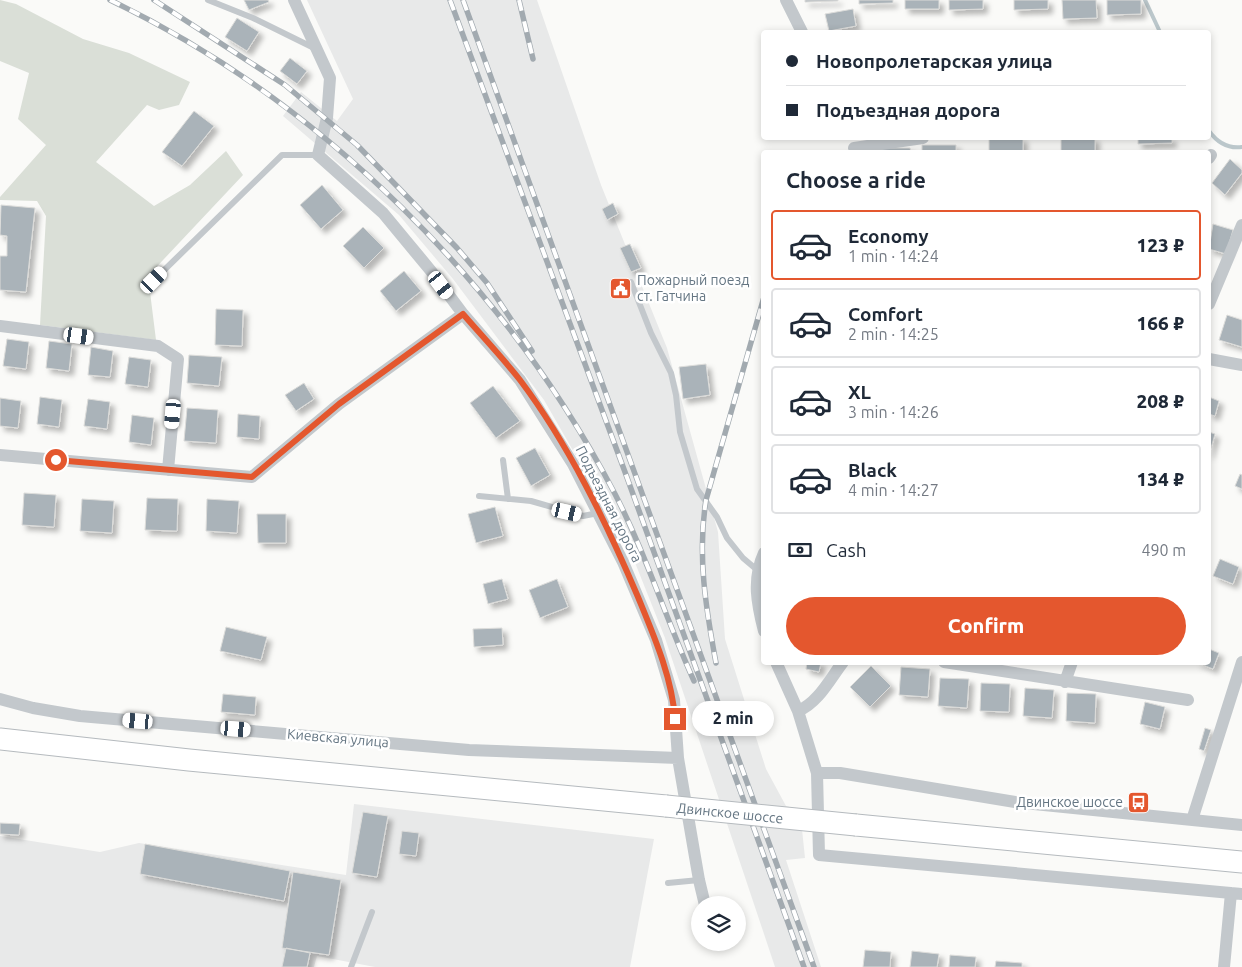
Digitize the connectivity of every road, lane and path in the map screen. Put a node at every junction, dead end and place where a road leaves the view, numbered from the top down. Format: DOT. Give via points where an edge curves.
graph roads {
  1 [pos="208,0"];
  2 [pos="294,0"];
  3 [pos="786,0"];
  4 [pos="801,30"];
  5 [pos="317,50"];
  6 [pos="906,140"];
  7 [pos="853,146"];
  8 [pos="318,155"];
  9 [pos="1242,225"];
  10 [pos="154,280"];
  11 [pos="631,282"];
  12 [pos="1211,299"];
  13 [pos="463,314"];
  14 [pos="0,326"];
  15 [pos="1211,359"];
  16 [pos="1242,365"];
  17 [pos="0,455"];
  18 [pos="503,460"];
  19 [pos="168,470"];
  20 [pos="479,496"];
  21 [pos="508,499"];
  22 [pos="598,513"];
  23 [pos="761,559"];
  24 [pos="756,569"];
  25 [pos="761,619"];
  26 [pos="1242,662"];
  27 [pos="777,665"];
  28 [pos="841,665"];
  29 [pos="962,665"];
  30 [pos="1071,665"];
  31 [pos="1065,682"];
  32 [pos="0,699"];
  33 [pos="1188,700"];
  34 [pos="798,711"];
  35 [pos="0,739"];
  36 [pos="678,758"];
  37 [pos="817,773"];
  38 [pos="1192,820"];
  39 [pos="1242,825"];
  40 [pos="1242,862"];
  41 [pos="699,880"];
  42 [pos="668,883"];
  43 [pos="1237,894"];
  44 [pos="703,896"];
  45 [pos="372,912"];
  46 [pos="351,967"];
  47 [pos="1224,967"];
  1 -- 5 [label="lane"];
  2 -- 5 [label="street"];
  3 -- 4 [label="street"];
  5 -- 8 [label="street" via="330,78 327,118"];
  6 -- 7 [label="street"];
  8 -- 10 [label="lane" via="282,154"];
  8 -- 13 [label="street, Подъездная дорога" via="383,213"];
  9 -- 12 [label="street"];
  11 -- 24 [label="lane" via="671,373 680,432 697,489 727,538"];
  13 -- 19 [label="street" via="339,404 252,477"];
  13 -- 22 [label="street, Подъездная дорога" via="520,380 545,417"];
  14 -- 19 [label="street" via="158,346 178,359"];
  15 -- 16 [label="street"];
  17 -- 19 [label="street"];
  18 -- 21 [label="lane"];
  20 -- 21 [label="lane"];
  21 -- 22 [label="lane" via="531,500 583,516"];
  22 -- 36 [label="street, Подъездная дорога" via="656,640 674,700"];
  23 -- 24 [label="street"];
  24 -- 25 [label="street"];
  26 -- 38 [label="street"];
  27 -- 34 [label="street"];
  28 -- 34 [label="street" via="815,700"];
  29 -- 31 [label="street"];
  30 -- 31 [label="street"];
  31 -- 33 [label="street"];
  32 -- 36 [label="street, Киевская улица" via="80,716 469,750"];
  34 -- 37 [label="street"];
  35 -- 40 [label="main road, Двинское шоссе, bridge"];
  36 -- 41 [label="street, Подъездная дорога"];
  37 -- 38 [label="street" via="868,777 1015,802"];
  37 -- 43 [label="street" via="820,855"];
  38 -- 39 [label="street"];
  41 -- 42 [label="lane"];
  41 -- 44 [label="street, Подъездная дорога"];
  43 -- 47 [label="street"];
  45 -- 46 [label="lane"];
}
